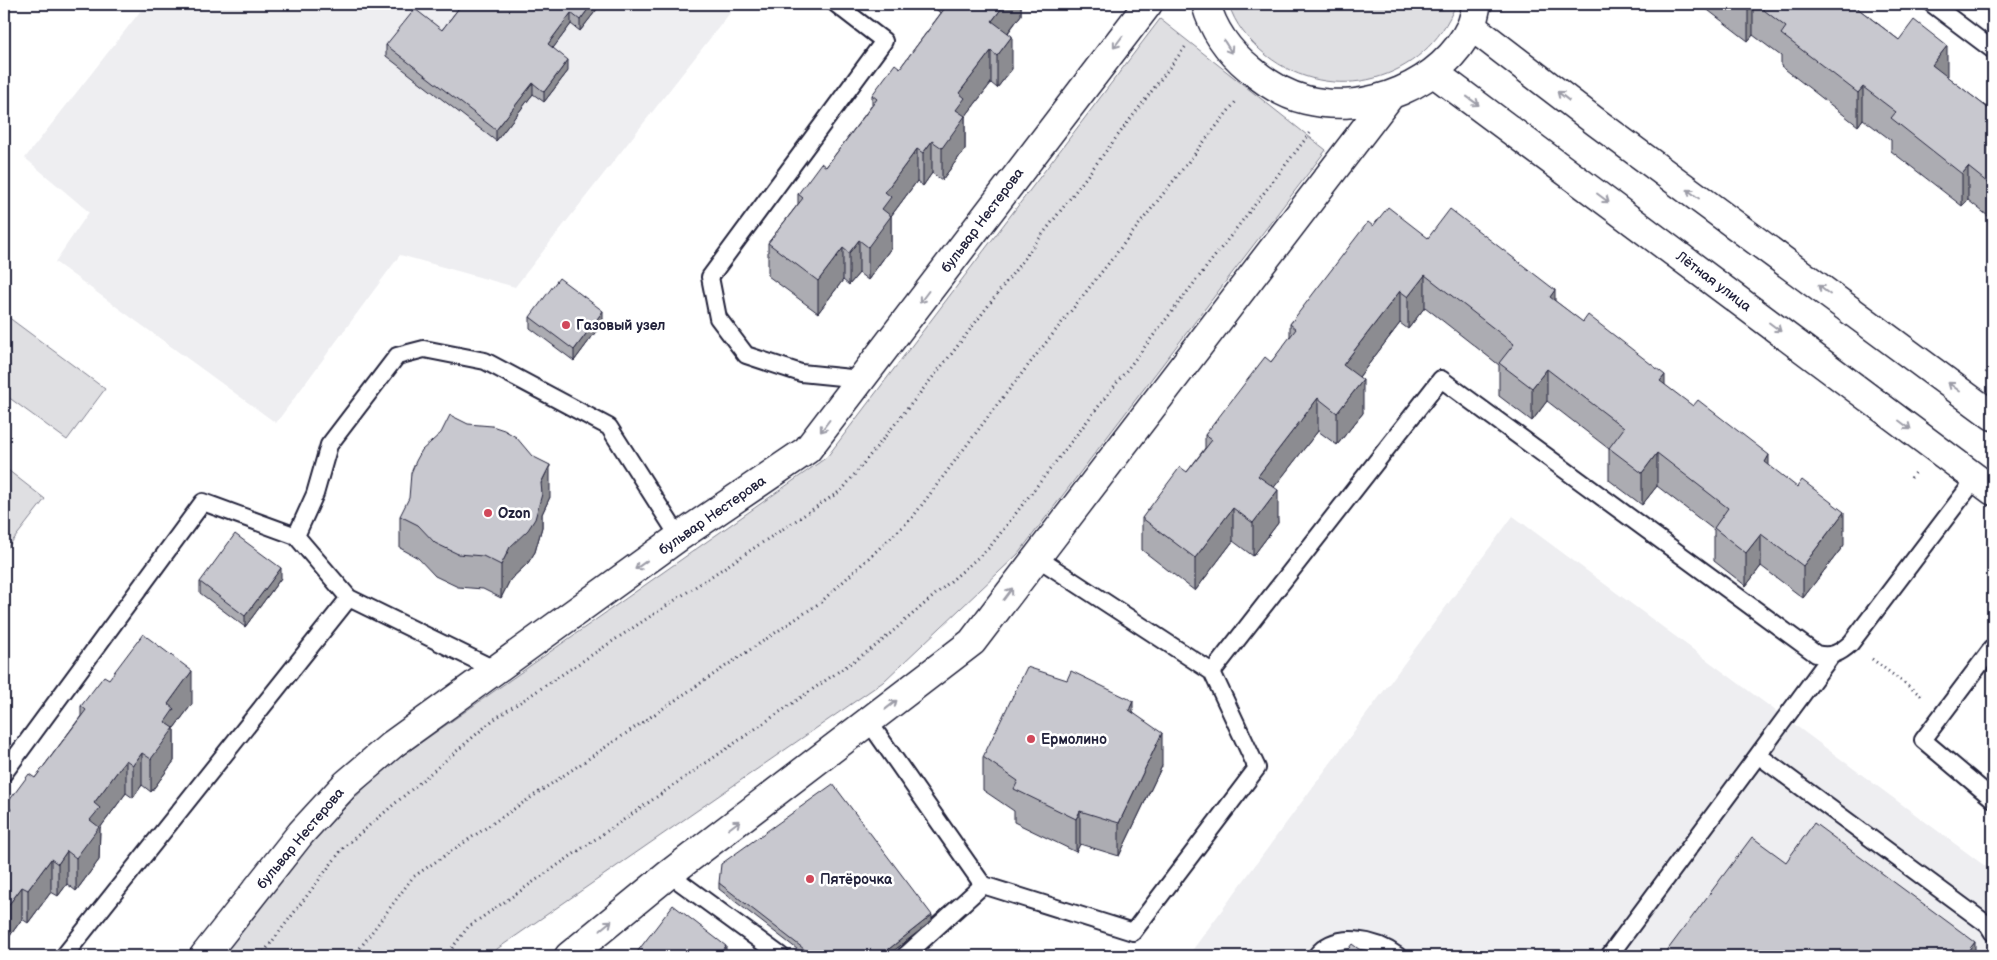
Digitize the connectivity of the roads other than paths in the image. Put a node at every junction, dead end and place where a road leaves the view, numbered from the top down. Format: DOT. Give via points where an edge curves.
graph roads {
  1 [pos="836,4"];
  2 [pos="1148,4"];
  3 [pos="1206,4"];
  4 [pos="1932,4"];
  5 [pos="1474,15"];
  6 [pos="1993,50"];
  7 [pos="1433,72"];
  8 [pos="1390,96"];
  9 [pos="861,379"];
  10 [pos="1993,416"];
  11 [pos="1984,485"];
  12 [pos="296,536"];
  13 [pos="679,537"];
  14 [pos="1036,557"];
  15 [pos="349,598"];
  16 [pos="1993,647"];
  17 [pos="1831,656"];
  18 [pos="494,669"];
  19 [pos="1212,672"];
  20 [pos="869,722"];
  21 [pos="1758,755"];
  22 [pos="4,773"];
  23 [pos="1993,798"];
  24 [pos="669,874"];
  25 [pos="983,885"];
  26 [pos="1993,932"];
  27 [pos="64,956"];
  28 [pos="204,956"];
  29 [pos="568,956"];
  30 [pos="781,956"];
  31 [pos="905,956"];
  32 [pos="1316,956"];
  33 [pos="1398,956"];
  34 [pos="1609,956"];
  1 -- 9 [label="lane" via="884,41 710,277 718,318 746,354 801,373"];
  2 -- 9 [label="street, бульвар Нестерова, one-way"];
  3 -- 8 [label="street, one-way" via="1210,19 1234,56 1266,83 1306,100 1348,105"];
  4 -- 6 [label="lane"];
  5 -- 7 [label="street" via="1454,51"];
  10 -- 5 [label="street, one-way" via="1596,122"];
  7 -- 8 [label="street"];
  7 -- 11 [label="street, Лётная улица, one-way"];
  8 -- 14 [label="street"];
  9 -- 13 [label="street, бульвар Нестерова, one-way" via="807,450"];
  11 -- 17 [label="lane" via="1851,643"];
  12 -- 13 [label="lane" via="315,494 329,445 397,356 424,349 485,361 609,426"];
  12 -- 15 [label="lane"];
  12 -- 22 [label="lane" via="203,502"];
  13 -- 18 [label="street, бульвар Нестерова, one-way"];
  14 -- 19 [label="lane"];
  20 -- 14 [label="street, one-way" via="972,642"];
  15 -- 18 [label="lane"];
  15 -- 27 [label="lane"];
  16 -- 23 [label="lane" via="1923,740"];
  17 -- 19 [label="lane" via="1816,654 1441,379"];
  17 -- 21 [label="lane"];
  18 -- 28 [label="street, бульвар Нестерова" via="393,744 346,784 301,833"];
  19 -- 25 [label="lane" via="1257,768 1134,932"];
  24 -- 20 [label="street, one-way"];
  20 -- 25 [label="lane"];
  21 -- 26 [label="lane" via="1988,925"];
  21 -- 34 [label="lane"];
  29 -- 24 [label="street, one-way"];
  24 -- 30 [label="lane"];
  25 -- 31 [label="lane"];
  32 -- 33 [label="lane" via="1334,944 1350,940 1378,943"];
}
